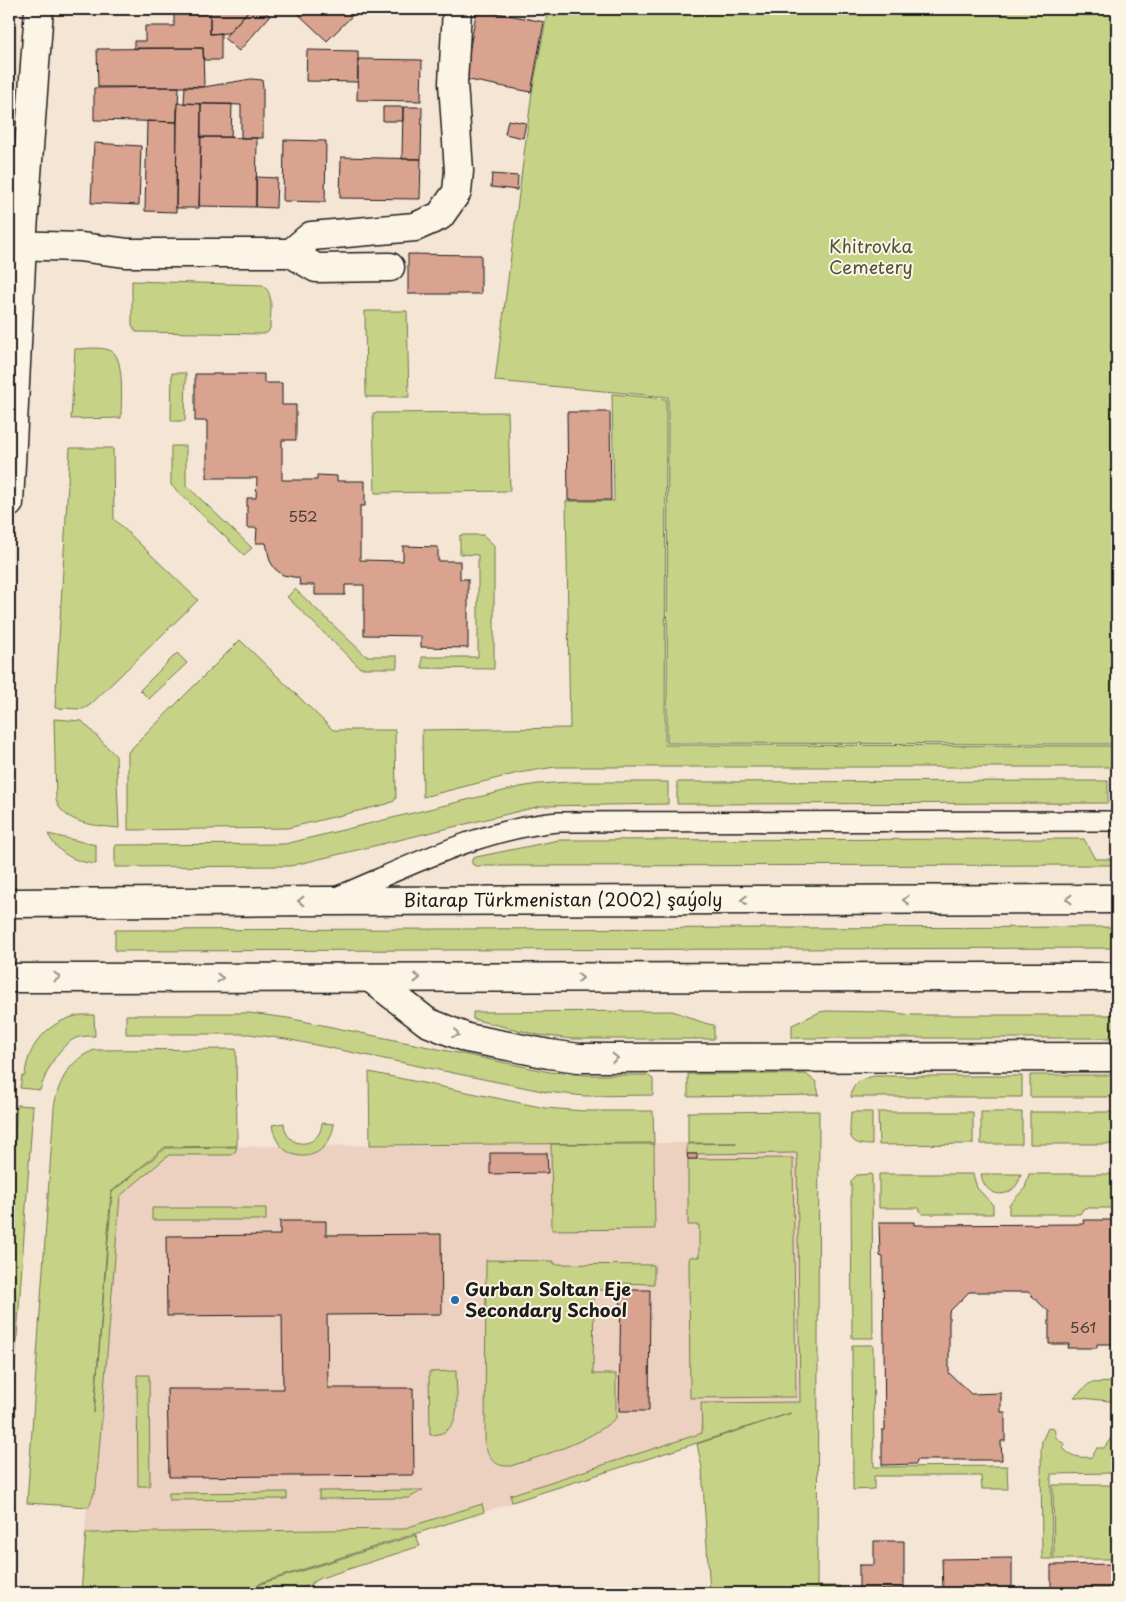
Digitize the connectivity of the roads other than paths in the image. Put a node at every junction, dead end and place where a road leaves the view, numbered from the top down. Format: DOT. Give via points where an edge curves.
graph roads {
  1 [pos="39,9"];
  2 [pos="457,9"];
  3 [pos="16,244"];
  4 [pos="291,253"];
  5 [pos="390,267"];
  6 [pos="9,503"];
  7 [pos="1109,820"];
  8 [pos="1117,899"];
  9 [pos="327,901"];
  10 [pos="9,903"];
  11 [pos="9,909"];
  12 [pos="1117,977"];
  13 [pos="9,978"];
  14 [pos="372,978"];
  15 [pos="1117,1057"];
  1 -- 3 [label="main road"];
  2 -- 4 [label="main road" via="453,83 460,172 457,192 440,216 415,227 311,236"];
  3 -- 4 [label="main road" via="126,253"];
  3 -- 6 [label="main road"];
  4 -- 5 [label="main road" via="316,268"];
  7 -- 9 [label="lane" via="558,822 466,842"];
  8 -- 9 [label="main road, Bitarap Türkmenistan (2002) şaýoly, one-way"];
  9 -- 10 [label="main road, Bitarap Türkmenistan (2002) şaýoly, one-way"];
  10 -- 11 [label="main road"];
  14 -- 12 [label="main road, one-way"];
  13 -- 14 [label="main road, one-way"];
  14 -- 15 [label="main road, one-way" via="427,1022 467,1038 579,1058"];
}
